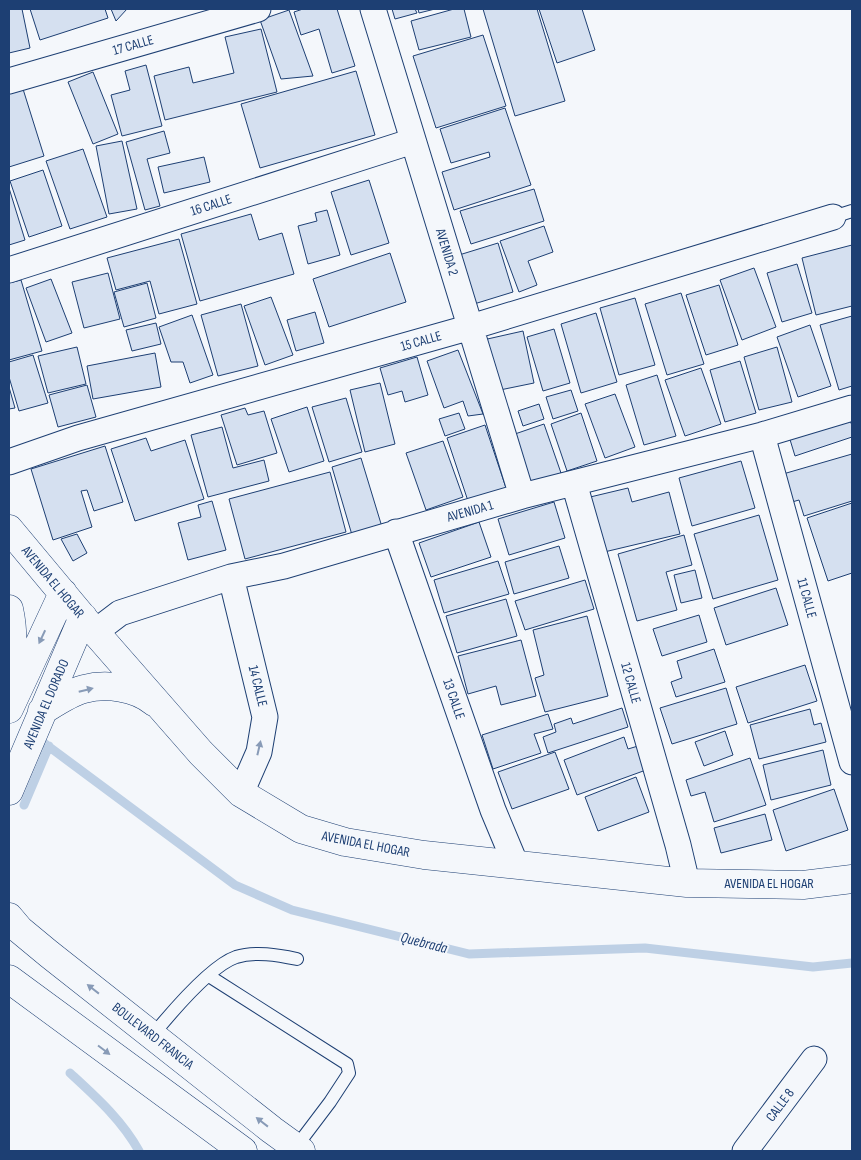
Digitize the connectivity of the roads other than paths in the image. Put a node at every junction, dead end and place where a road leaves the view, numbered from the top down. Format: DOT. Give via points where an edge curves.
graph roads {
  1 [pos="258,9"];
  2 [pos="373,9"];
  3 [pos="9,81"];
  4 [pos="413,141"];
  5 [pos="843,214"];
  6 [pos="9,270"];
  7 [pos="470,328"];
  8 [pos="852,408"];
  9 [pos="762,435"];
  10 [pos="9,462"];
  11 [pos="574,483"];
  12 [pos="522,496"];
  13 [pos="9,529"];
  14 [pos="396,532"];
  15 [pos="231,577"];
  16 [pos="62,593"];
  17 [pos="9,608"];
  18 [pos="89,624"];
  19 [pos="9,708"];
  20 [pos="42,711"];
  21 [pos="167,713"];
  22 [pos="852,762"];
  23 [pos="9,791"];
  24 [pos="241,793"];
  25 [pos="516,865"];
  26 [pos="852,879"];
  27 [pos="687,883"];
  28 [pos="9,918"];
  29 [pos="298,959"];
  30 [pos="209,976"];
  31 [pos="9,979"];
  32 [pos="152,1036"];
  33 [pos="814,1059"];
  34 [pos="299,1149"];
  35 [pos="243,1151"];
  36 [pos="745,1151"];
  1 -- 3 [label="street, 17 CALLE"];
  2 -- 4 [label="street, AVENIDA 2"];
  4 -- 6 [label="street, 16 CALLE"];
  4 -- 7 [label="street, AVENIDA 2"];
  5 -- 7 [label="street, 15 CALLE"];
  7 -- 10 [label="street, 15 CALLE" via="78,438"];
  7 -- 12 [label="street, AVENIDA 2"];
  8 -- 9 [label="street, AVENIDA 1"];
  9 -- 11 [label="street, AVENIDA 1"];
  9 -- 22 [label="street, 11 CALLE"];
  11 -- 12 [label="street, AVENIDA 1"];
  11 -- 27 [label="street, 12 CALLE"];
  12 -- 14 [label="street, AVENIDA 1"];
  13 -- 16 [label="street, AVENIDA EL HOGAR"];
  14 -- 15 [label="street, AVENIDA 1" via="284,566"];
  14 -- 25 [label="street, 13 CALLE" via="493,810"];
  15 -- 18 [label="street, AVENIDA 1"];
  24 -- 15 [label="street, 14 CALLE, one-way" via="259,752 265,717"];
  16 -- 18 [label="street, AVENIDA EL HOGAR"];
  16 -- 19 [label="street, one-way"];
  17 -- 19 [label="street" via="12,621"];
  18 -- 20 [label="street, AVENIDA EL DORADO"];
  18 -- 21 [label="street, AVENIDA EL HOGAR"];
  20 -- 21 [label="street, one-way" via="83,689 106,686 128,689 149,698"];
  20 -- 23 [label="street, AVENIDA EL DORADO"];
  21 -- 24 [label="street, AVENIDA EL HOGAR"];
  24 -- 25 [label="street, AVENIDA EL HOGAR" via="301,829 345,842"];
  25 -- 27 [label="street, AVENIDA EL HOGAR"];
  26 -- 27 [label="street, AVENIDA EL HOGAR" via="803,886"];
  32 -- 28 [label="street, BOULEVARD FRANCIA, one-way"];
  29 -- 30 [label="lane" via="255,954 238,957 224,963"];
  30 -- 32 [label="lane" via="175,1008"];
  30 -- 34 [label="lane" via="347,1064 349,1073"];
  31 -- 35 [label="street, one-way"];
  34 -- 32 [label="street, BOULEVARD FRANCIA, one-way"];
  33 -- 36 [label="street, CALLE 8"];
}
